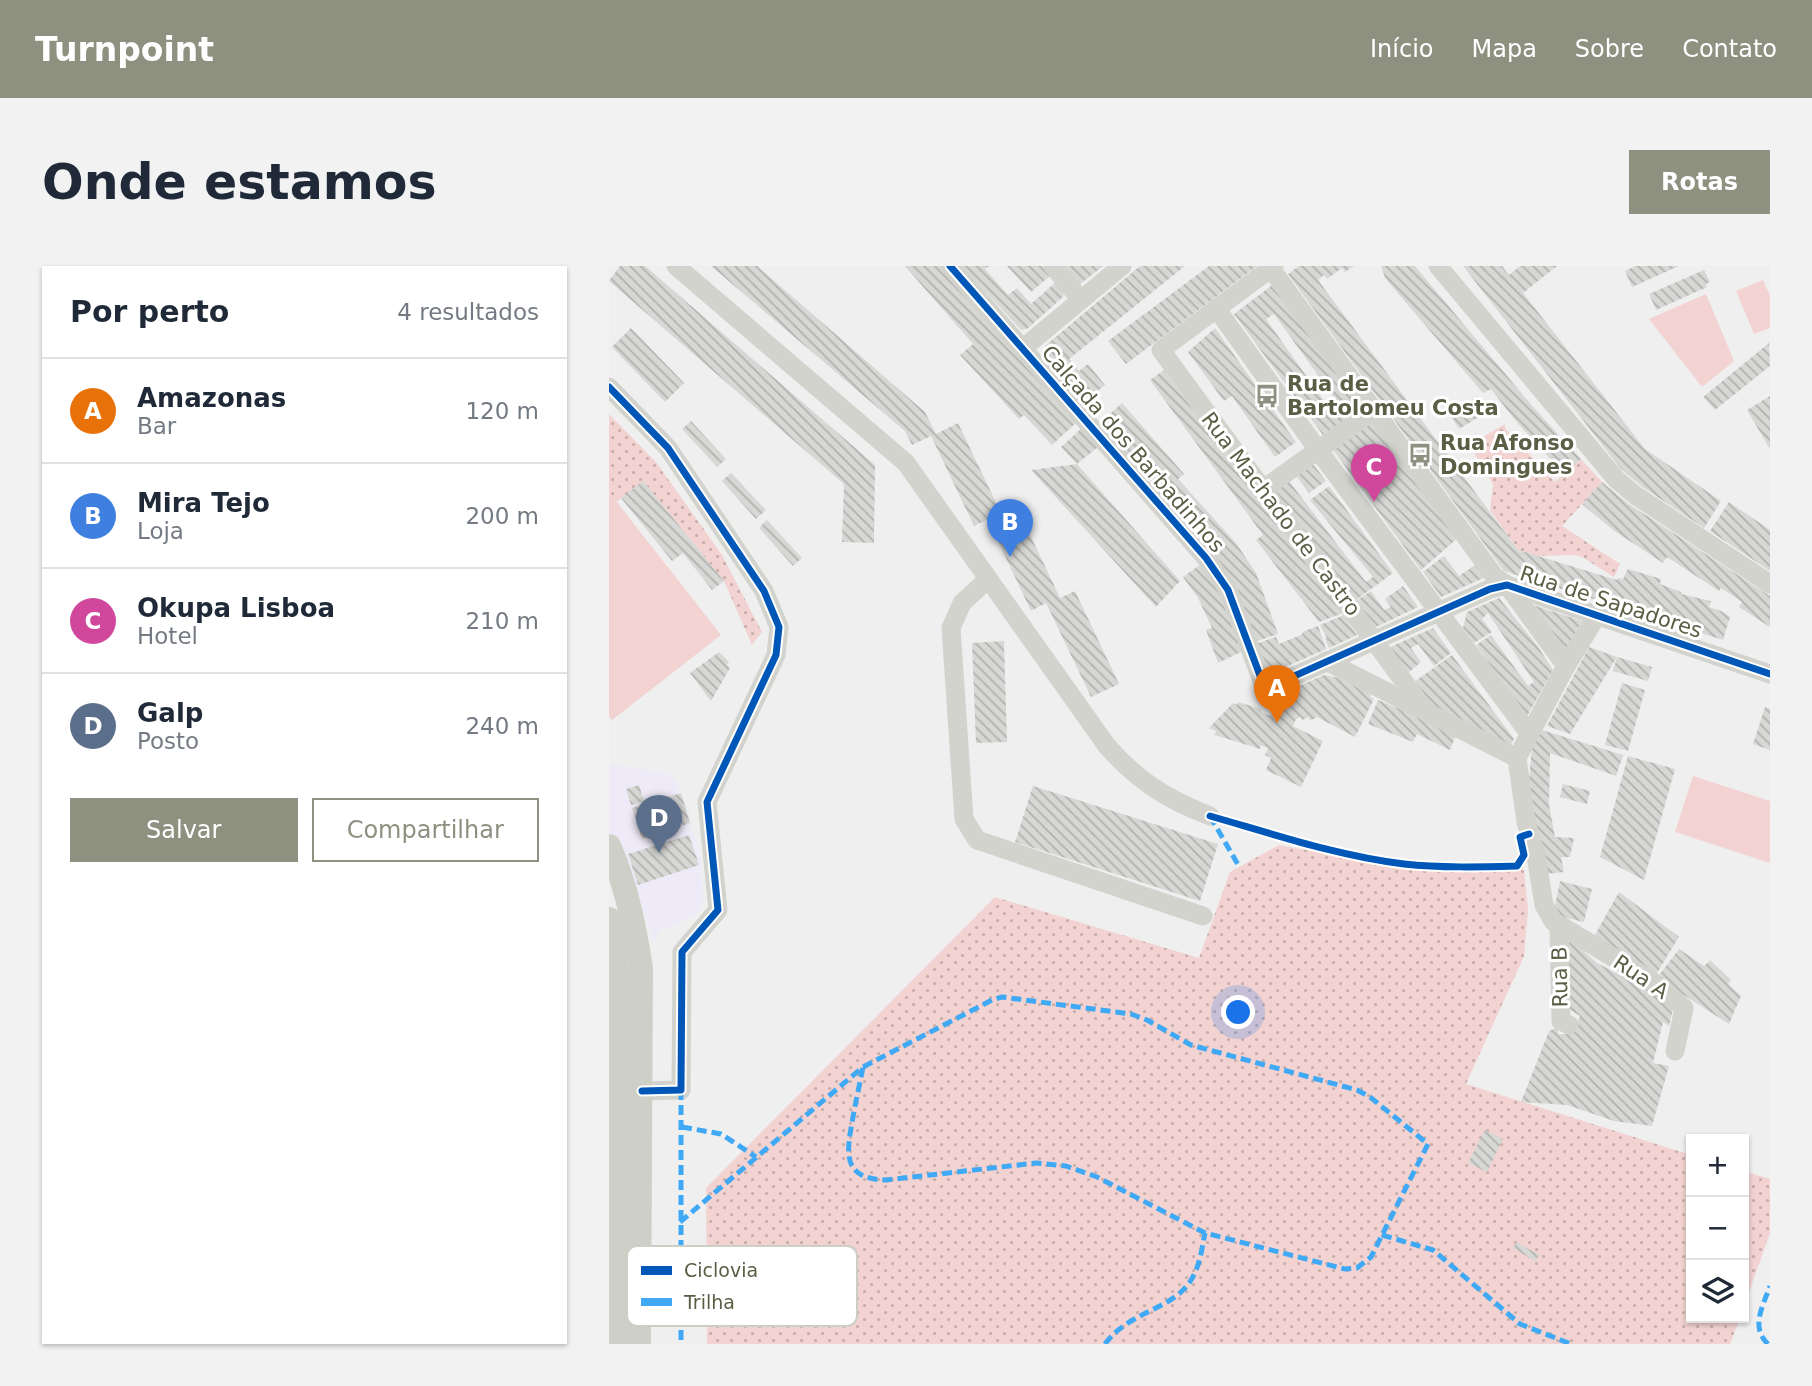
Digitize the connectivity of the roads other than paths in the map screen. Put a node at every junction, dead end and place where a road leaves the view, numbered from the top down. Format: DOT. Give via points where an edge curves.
graph roads {
  1 [pos="676,266"];
  2 [pos="950,266"];
  3 [pos="1053,266"];
  4 [pos="1122,266"];
  5 [pos="1438,266"];
  6 [pos="1271,267"];
  7 [pos="1081,300"];
  8 [pos="1216,308"];
  9 [pos="1022,349"];
  10 [pos="609,387"];
  11 [pos="1374,410"];
  12 [pos="1318,450"];
  13 [pos="1262,490"];
  14 [pos="988,580"];
  15 [pos="1770,584"];
  16 [pos="1507,585"];
  17 [pos="1439,612"];
  18 [pos="1598,614"];
  19 [pos="1374,639"];
  20 [pos="1326,661"];
  21 [pos="1566,666"];
  22 [pos="1770,674"];
  23 [pos="1427,713"];
  24 [pos="1529,733"];
  25 [pos="1517,758"];
  26 [pos="1210,816"];
  27 [pos="609,846"];
  28 [pos="1203,916"];
  29 [pos="609,919"];
  30 [pos="1559,925"];
  31 [pos="1569,1025"];
  32 [pos="1675,1051"];
  33 [pos="642,1091"];
  34 [pos="640,1246"];
  35 [pos="639,1326"];
  36 [pos="617,1344"];
  37 [pos="639,1344"];
  1 -- 14 [label="street" via="906,463"];
  2 -- 9 [label="street, Calçada dos Barbadinhos"];
  3 -- 7 [label="street"];
  4 -- 7 [label="street"];
  5 -- 15 [label="street" via="1616,479"];
  6 -- 8 [label="street"];
  6 -- 11 [label="street"];
  7 -- 9 [label="street"];
  8 -- 12 [label="street"];
  8 -- 13 [label="street, Rua Machado de Castro" via="1160,349"];
  9 -- 20 [label="street, Calçada dos Barbadinhos" via="1206,558 1228,590 1265,689"];
  10 -- 33 [label="street" via="669,448 764,591 779,627 776,655 707,802 718,910 682,952 681,1090"];
  11 -- 12 [label="street"];
  11 -- 16 [label="street" via="1495,577"];
  12 -- 13 [label="street"];
  12 -- 17 [label="street"];
  13 -- 19 [label="street, Rua Machado de Castro"];
  14 -- 26 [label="street" via="1125,766 1176,803"];
  14 -- 28 [label="street" via="962,603 951,628 964,819 977,840"];
  16 -- 17 [label="street, Rua de Sapadores"];
  16 -- 18 [label="street, Rua de Sapadores"];
  16 -- 21 [label="street"];
  17 -- 19 [label="street, Rua de Sapadores"];
  17 -- 24 [label="street"];
  18 -- 21 [label="street"];
  18 -- 22 [label="street, Rua de Sapadores"];
  19 -- 20 [label="street, Rua de Sapadores"];
  19 -- 23 [label="street, Rua Machado de Castro"];
  20 -- 23 [label="street"];
  21 -- 24 [label="street"];
  23 -- 25 [label="street"];
  24 -- 25 [label="street"];
  25 -- 30 [label="street" via="1544,905"];
  27 -- 33 [label="main road" via="635,932 641,969"];
  29 -- 36 [label="main road" via="621,1012"];
  30 -- 31 [label="street, Rua B" via="1561,1021"];
  30 -- 32 [label="street, Rua A" via="1649,979 1684,1008"];
  33 -- 34 [label="main road"];
  35 -- 37 [label="main road"];
}
